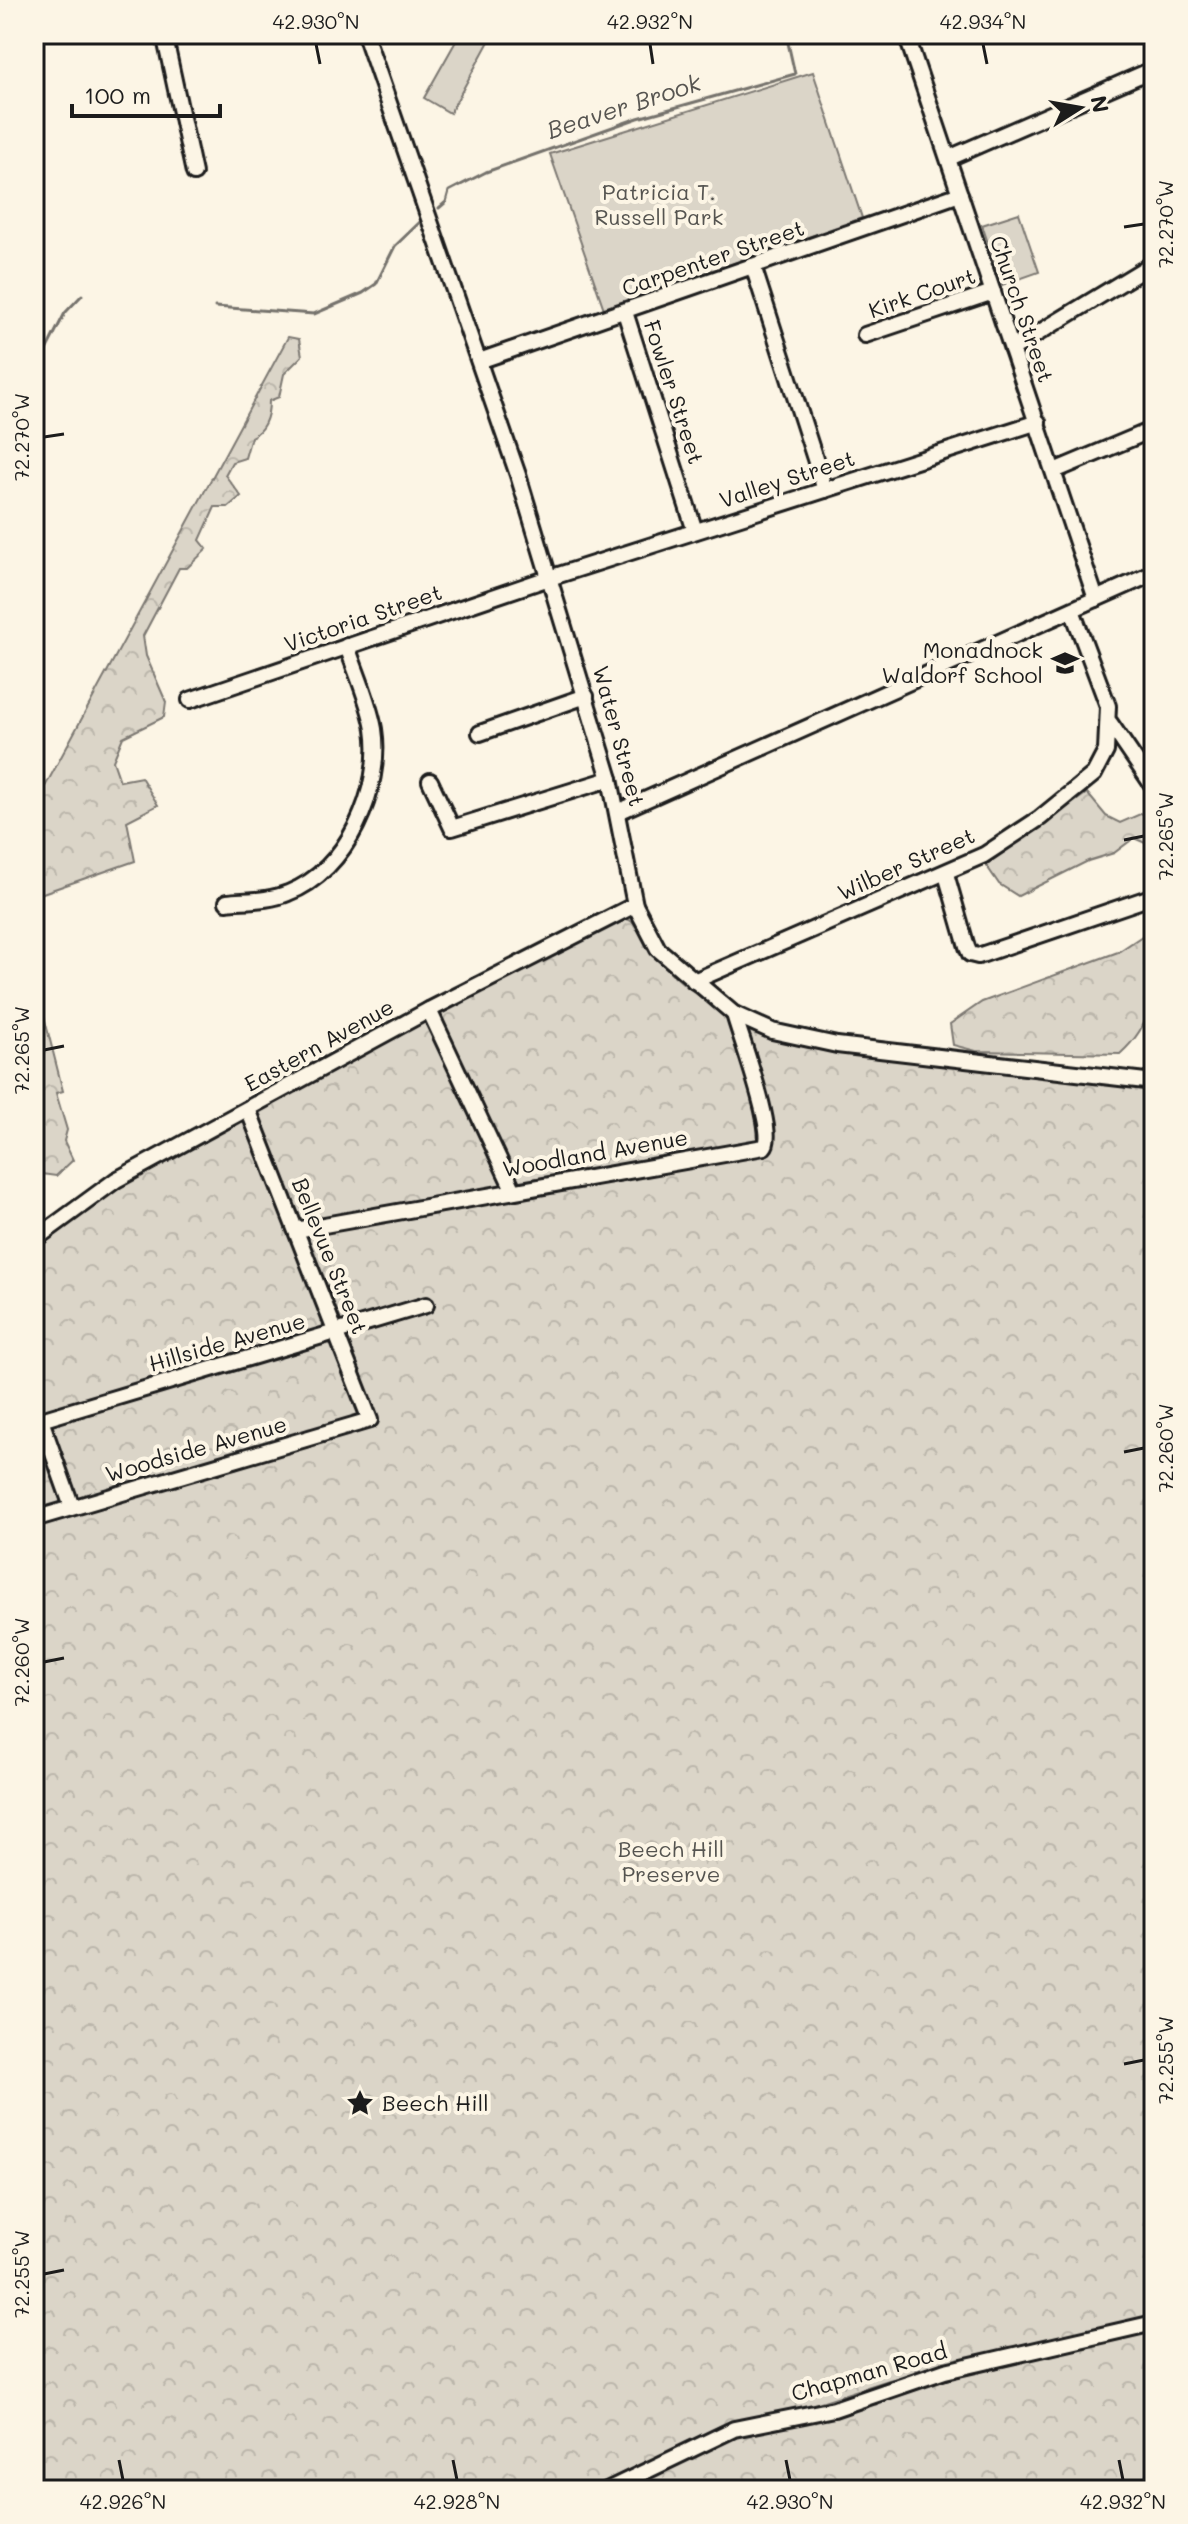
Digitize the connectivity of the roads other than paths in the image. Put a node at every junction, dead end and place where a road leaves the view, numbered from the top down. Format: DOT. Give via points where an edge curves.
graph roads {
  1 [pos="164,34"];
  2 [pos="365,34"];
  3 [pos="906,34"];
  4 [pos="1154,69"];
  5 [pos="949,158"];
  6 [pos="194,173"];
  7 [pos="960,194"];
  8 [pos="1154,263"];
  9 [pos="753,266"];
  10 [pos="993,292"];
  11 [pos="625,312"];
  12 [pos="865,335"];
  13 [pos="1012,349"];
  14 [pos="479,361"];
  15 [pos="1038,422"];
  16 [pos="1154,429"];
  17 [pos="1054,471"];
  18 [pos="825,490"];
  19 [pos="695,531"];
  20 [pos="1154,573"];
  21 [pos="550,578"];
  22 [pos="1096,599"];
  23 [pos="1072,610"];
  24 [pos="347,646"];
  25 [pos="586,696"];
  26 [pos="190,700"];
  27 [pos="1110,723"];
  28 [pos="480,733"];
  29 [pos="610,779"];
  30 [pos="430,781"];
  31 [pos="1151,783"];
  32 [pos="618,812"];
  33 [pos="946,874"];
  34 [pos="1154,896"];
  35 [pos="227,902"];
  36 [pos="635,905"];
  37 [pos="694,981"];
  38 [pos="429,1010"];
  39 [pos="734,1014"];
  40 [pos="1154,1082"];
  41 [pos="248,1109"];
  42 [pos="513,1189"];
  43 [pos="296,1230"];
  44 [pos="34,1240"];
  45 [pos="426,1305"];
  46 [pos="337,1333"];
  47 [pos="370,1420"];
  48 [pos="37,1421"];
  49 [pos="72,1507"];
  50 [pos="34,1519"];
  51 [pos="1154,2323"];
  52 [pos="607,2490"];
  1 -- 6 [label="street"];
  2 -- 14 [label="street, Water Street"];
  3 -- 5 [label="street, Church Street"];
  4 -- 5 [label="street"];
  5 -- 7 [label="street, Church Street"];
  7 -- 9 [label="street, Carpenter Street"];
  7 -- 10 [label="street, Church Street"];
  8 -- 13 [label="street"];
  9 -- 11 [label="street, Carpenter Street"];
  9 -- 18 [label="street"];
  10 -- 12 [label="street, Kirk Court"];
  10 -- 13 [label="street, Church Street"];
  11 -- 14 [label="street, Carpenter Street"];
  11 -- 19 [label="street, Fowler Street"];
  13 -- 15 [label="street, Church Street"];
  14 -- 21 [label="street, Water Street"];
  15 -- 17 [label="street, Church Street"];
  15 -- 18 [label="street, Valley Street"];
  16 -- 17 [label="street"];
  17 -- 22 [label="street, Church Street"];
  18 -- 19 [label="street, Valley Street"];
  19 -- 21 [label="street, Valley Street"];
  20 -- 22 [label="street"];
  21 -- 24 [label="street, Victoria Street"];
  21 -- 25 [label="street, Water Street"];
  22 -- 23 [label="street"];
  23 -- 27 [label="street, Wilber Street"];
  23 -- 32 [label="street"];
  24 -- 26 [label="street, Victoria Street"];
  24 -- 35 [label="street" via="374,728 368,795 355,826 340,853 307,884 276,898"];
  25 -- 28 [label="street"];
  25 -- 29 [label="street, Water Street"];
  27 -- 31 [label="street"];
  27 -- 33 [label="street, Wilber Street" via="1100,765 1077,790 1015,835"];
  29 -- 30 [label="street" via="452,828"];
  29 -- 32 [label="street, Water Street"];
  32 -- 36 [label="street, Water Street"];
  33 -- 34 [label="street" via="966,944 970,954 978,956"];
  33 -- 37 [label="street, Wilber Street"];
  36 -- 37 [label="street, Water Street" via="658,949"];
  36 -- 38 [label="street, Eastern Avenue"];
  37 -- 39 [label="street, Water Street"];
  38 -- 41 [label="street, Eastern Avenue"];
  38 -- 42 [label="street"];
  39 -- 40 [label="street, Water Street" via="772,1031 829,1044"];
  39 -- 42 [label="street, Woodland Avenue" via="768,1144"];
  41 -- 43 [label="street, Bellevue Street"];
  41 -- 44 [label="street, Eastern Avenue" via="116,1180"];
  42 -- 43 [label="street, Woodland Avenue"];
  43 -- 46 [label="street, Bellevue Street"];
  45 -- 46 [label="street, Hillside Avenue"];
  46 -- 47 [label="street, Bellevue Street"];
  46 -- 48 [label="street, Hillside Avenue"];
  47 -- 49 [label="street, Woodside Avenue"];
  48 -- 49 [label="street"];
  49 -- 50 [label="street, Woodside Avenue"];
  51 -- 52 [label="street, Chapman Road" via="945,2371 834,2409 734,2429"];
}
